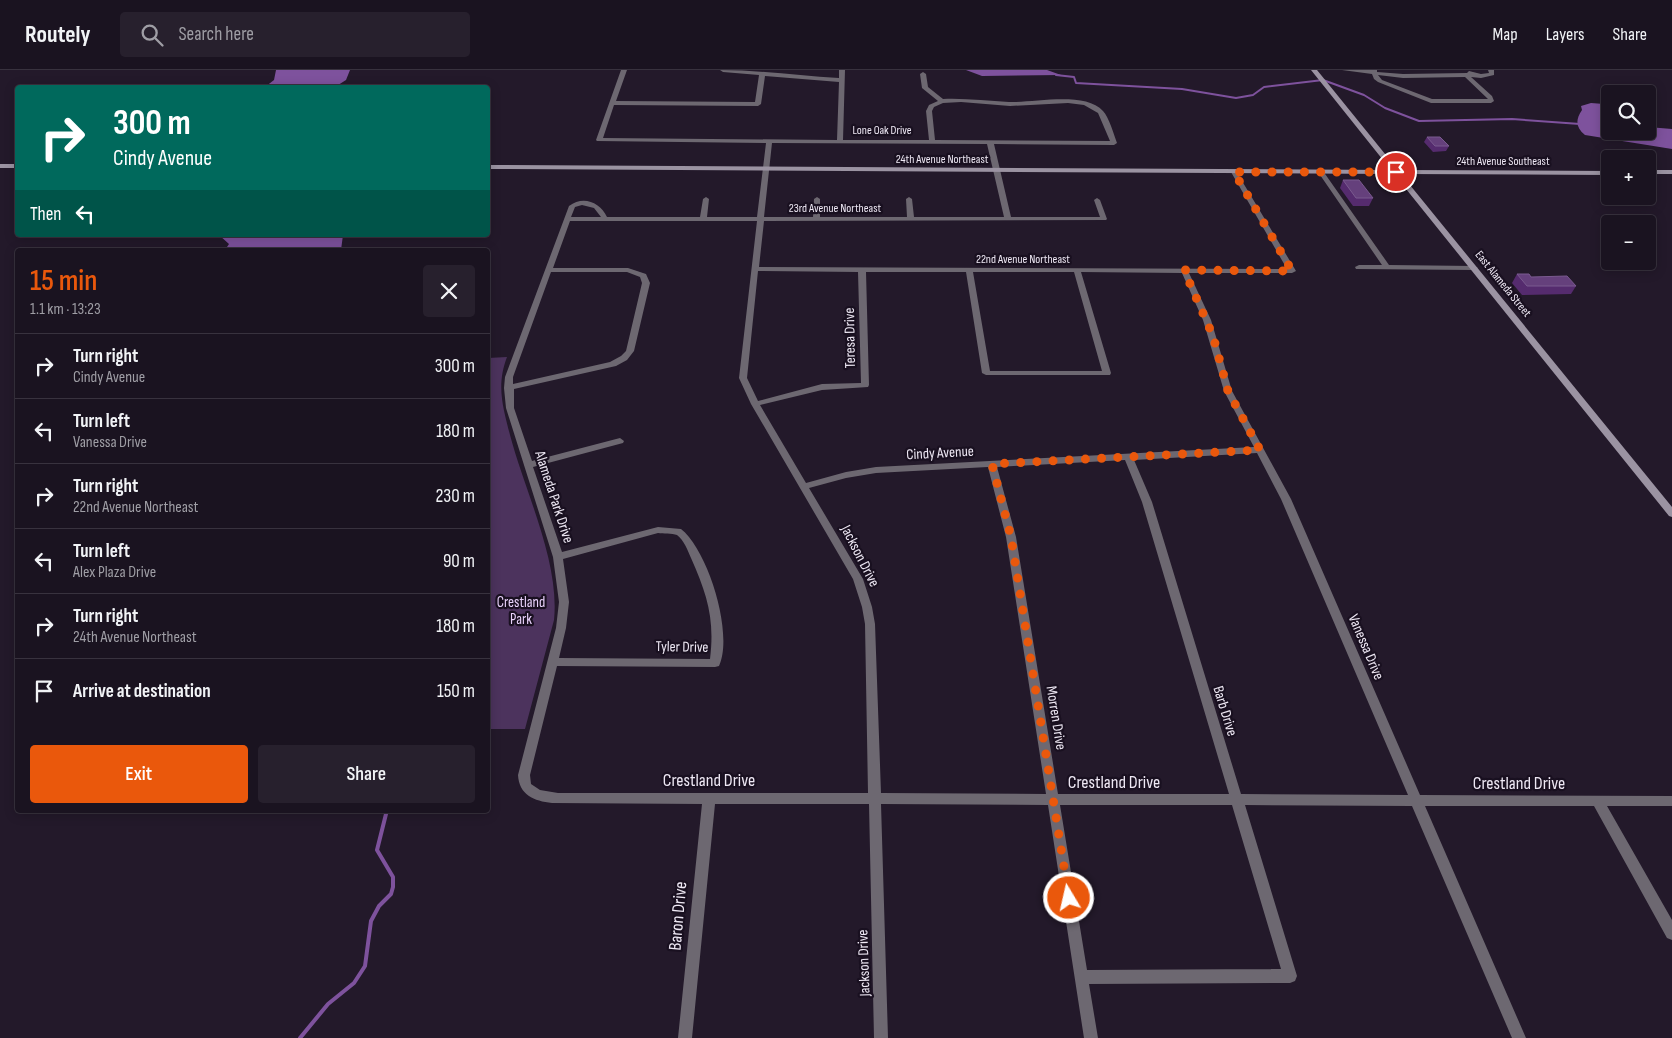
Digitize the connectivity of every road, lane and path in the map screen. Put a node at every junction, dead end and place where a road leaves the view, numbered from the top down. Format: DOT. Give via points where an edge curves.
graph roads {
  1 [pos="624,70"];
  2 [pos="723,70"];
  3 [pos="842,70"];
  4 [pos="1314,70"];
  5 [pos="1345,70"];
  6 [pos="1490,70"];
  7 [pos="1376,71"];
  8 [pos="1465,72"];
  9 [pos="1433,73"];
  10 [pos="762,74"];
  11 [pos="923,74"];
  12 [pos="841,80"];
  13 [pos="942,101"];
  14 [pos="612,103"];
  15 [pos="769,141"];
  16 [pos="840,141"];
  17 [pos="932,142"];
  18 [pos="990,142"];
  19 [pos="0,166"];
  20 [pos="15,166"];
  21 [pos="490,167"];
  22 [pos="764,169"];
  23 [pos="996,170"];
  24 [pos="1234,172"];
  25 [pos="1321,172"];
  26 [pos="1396,172"];
  27 [pos="1656,172"];
  28 [pos="1672,172"];
  29 [pos="1601,173"];
  30 [pos="706,199"];
  31 [pos="816,199"];
  32 [pos="908,199"];
  33 [pos="1097,200"];
  34 [pos="567,219"];
  35 [pos="605,219"];
  36 [pos="703,219"];
  37 [pos="761,219"];
  38 [pos="816,219"];
  39 [pos="911,219"];
  40 [pos="1008,219"];
  41 [pos="1387,266"];
  42 [pos="1359,268"];
  43 [pos="1474,268"];
  44 [pos="754,269"];
  45 [pos="548,270"];
  46 [pos="862,270"];
  47 [pos="969,270"];
  48 [pos="1077,270"];
  49 [pos="1184,270"];
  50 [pos="508,388"];
  51 [pos="755,404"];
  52 [pos="620,441"];
  53 [pos="1260,450"];
  54 [pos="1128,457"];
  55 [pos="992,464"];
  56 [pos="528,466"];
  57 [pos="805,486"];
  58 [pos="1672,514"];
  59 [pos="558,557"];
  60 [pos="552,662"];
  61 [pos="528,790"];
  62 [pos="709,798"];
  63 [pos="875,798"];
  64 [pos="1236,799"];
  65 [pos="1053,800"];
  66 [pos="1597,800"];
  67 [pos="1416,801"];
  68 [pos="1672,801"];
  69 [pos="1672,932"];
  70 [pos="1082,977"];
  71 [pos="685,1038"];
  72 [pos="881,1038"];
  73 [pos="1091,1038"];
  74 [pos="1519,1038"];
  1 -- 14 [label="street"];
  2 -- 10 [label="street"];
  3 -- 12 [label="street"];
  4 -- 26 [label="street, East Alameda Street"];
  5 -- 7 [label="street"];
  6 -- 8 [label="street" via="1490,75"];
  7 -- 8 [label="street" via="1380,81 1427,101 1491,101"];
  7 -- 9 [label="street"];
  8 -- 9 [label="street"];
  10 -- 12 [label="street"];
  10 -- 14 [label="street" via="758,104"];
  11 -- 13 [label="street" via="925,88"];
  12 -- 16 [label="street"];
  13 -- 17 [label="street" via="928,111"];
  13 -- 18 [label="street, Lone Oak Drive" via="1026,105 1068,101 1085,103 1101,112 1114,143"];
  14 -- 15 [label="street, Lone Oak Drive" via="598,140"];
  15 -- 16 [label="street, Lone Oak Drive"];
  15 -- 22 [label="street, Jackson Drive"];
  16 -- 17 [label="street, Lone Oak Drive"];
  17 -- 18 [label="street, Lone Oak Drive"];
  18 -- 23 [label="street"];
  19 -- 20 [label="street"];
  21 -- 22 [label="street, 24th Avenue Northeast"];
  22 -- 23 [label="street, 24th Avenue Northeast"];
  22 -- 37 [label="street, Jackson Drive"];
  23 -- 24 [label="street, 24th Avenue Northeast"];
  23 -- 40 [label="street"];
  24 -- 25 [label="street, 24th Avenue Northeast"];
  24 -- 49 [label="street, 22nd Avenue Northeast" via="1292,271"];
  25 -- 26 [label="street, 24th Avenue Northeast"];
  25 -- 41 [label="street"];
  26 -- 29 [label="street, 24th Avenue Southeast"];
  26 -- 43 [label="street, East Alameda Street"];
  27 -- 28 [label="street"];
  30 -- 36 [label="street"];
  31 -- 38 [label="street"];
  32 -- 39 [label="street"];
  33 -- 40 [label="street, 23rd Avenue Northeast" via="1104,219"];
  34 -- 35 [label="street, 23rd Avenue Northeast"];
  34 -- 35 [label="street" via="572,206 581,203 598,207"];
  34 -- 45 [label="street, Alameda Park Drive"];
  35 -- 36 [label="street, 23rd Avenue Northeast"];
  36 -- 37 [label="street, 23rd Avenue Northeast"];
  37 -- 38 [label="street, 23rd Avenue Northeast"];
  37 -- 44 [label="street, Jackson Drive"];
  38 -- 39 [label="street, 23rd Avenue Northeast"];
  39 -- 40 [label="street, 23rd Avenue Northeast"];
  41 -- 42 [label="street"];
  41 -- 43 [label="street"];
  43 -- 58 [label="street, East Alameda Street"];
  44 -- 46 [label="street, 22nd Avenue Northeast"];
  44 -- 51 [label="street, Jackson Drive" via="743,378"];
  45 -- 50 [label="street, Alameda Park Drive" via="511,370"];
  45 -- 50 [label="street" via="628,270 640,273 646,279 645,290 633,344 624,358 605,366"];
  46 -- 47 [label="street, 22nd Avenue Northeast"];
  46 -- 51 [label="street, Teresa Drive" via="865,384 822,387"];
  47 -- 48 [label="street, 22nd Avenue Northeast"];
  47 -- 48 [label="street" via="986,372 1107,373"];
  48 -- 49 [label="street, 22nd Avenue Northeast"];
  49 -- 53 [label="street, Vanessa Drive" via="1213,336 1228,391"];
  50 -- 56 [label="street, Alameda Park Drive" via="510,408"];
  51 -- 57 [label="street, Jackson Drive"];
  52 -- 56 [label="street"];
  53 -- 54 [label="street, Cindy Avenue"];
  53 -- 67 [label="street, Vanessa Drive" via="1286,500"];
  54 -- 55 [label="street, Cindy Avenue"];
  54 -- 64 [label="street, Barb Drive" via="1147,502"];
  55 -- 57 [label="street, Cindy Avenue" via="859,472"];
  55 -- 65 [label="street, Morren Drive" via="1011,537"];
  56 -- 59 [label="street, Alameda Park Drive"];
  57 -- 63 [label="street, Jackson Drive" via="858,579 867,607"];
  59 -- 60 [label="street, Alameda Park Drive" via="564,602"];
  59 -- 60 [label="street, Tyler Drive" via="665,529 678,531 684,535 713,595 719,621 716,662"];
  60 -- 61 [label="street, Alameda Park Drive" via="524,775"];
  61 -- 62 [label="street, Crestland Drive" via="558,798"];
  62 -- 63 [label="street, Crestland Drive"];
  62 -- 71 [label="street, Baron Drive"];
  63 -- 65 [label="street, Crestland Drive"];
  63 -- 72 [label="street, Jackson Drive"];
  64 -- 65 [label="street, Crestland Drive"];
  64 -- 67 [label="street, Crestland Drive"];
  64 -- 70 [label="street, Barb Drive" via="1290,976"];
  65 -- 70 [label="street, Morren Drive"];
  66 -- 67 [label="street, Crestland Drive"];
  66 -- 68 [label="street, Crestland Drive"];
  66 -- 69 [label="street"];
  67 -- 74 [label="street, Vanessa Drive"];
  70 -- 73 [label="street, Morren Drive"];
}
